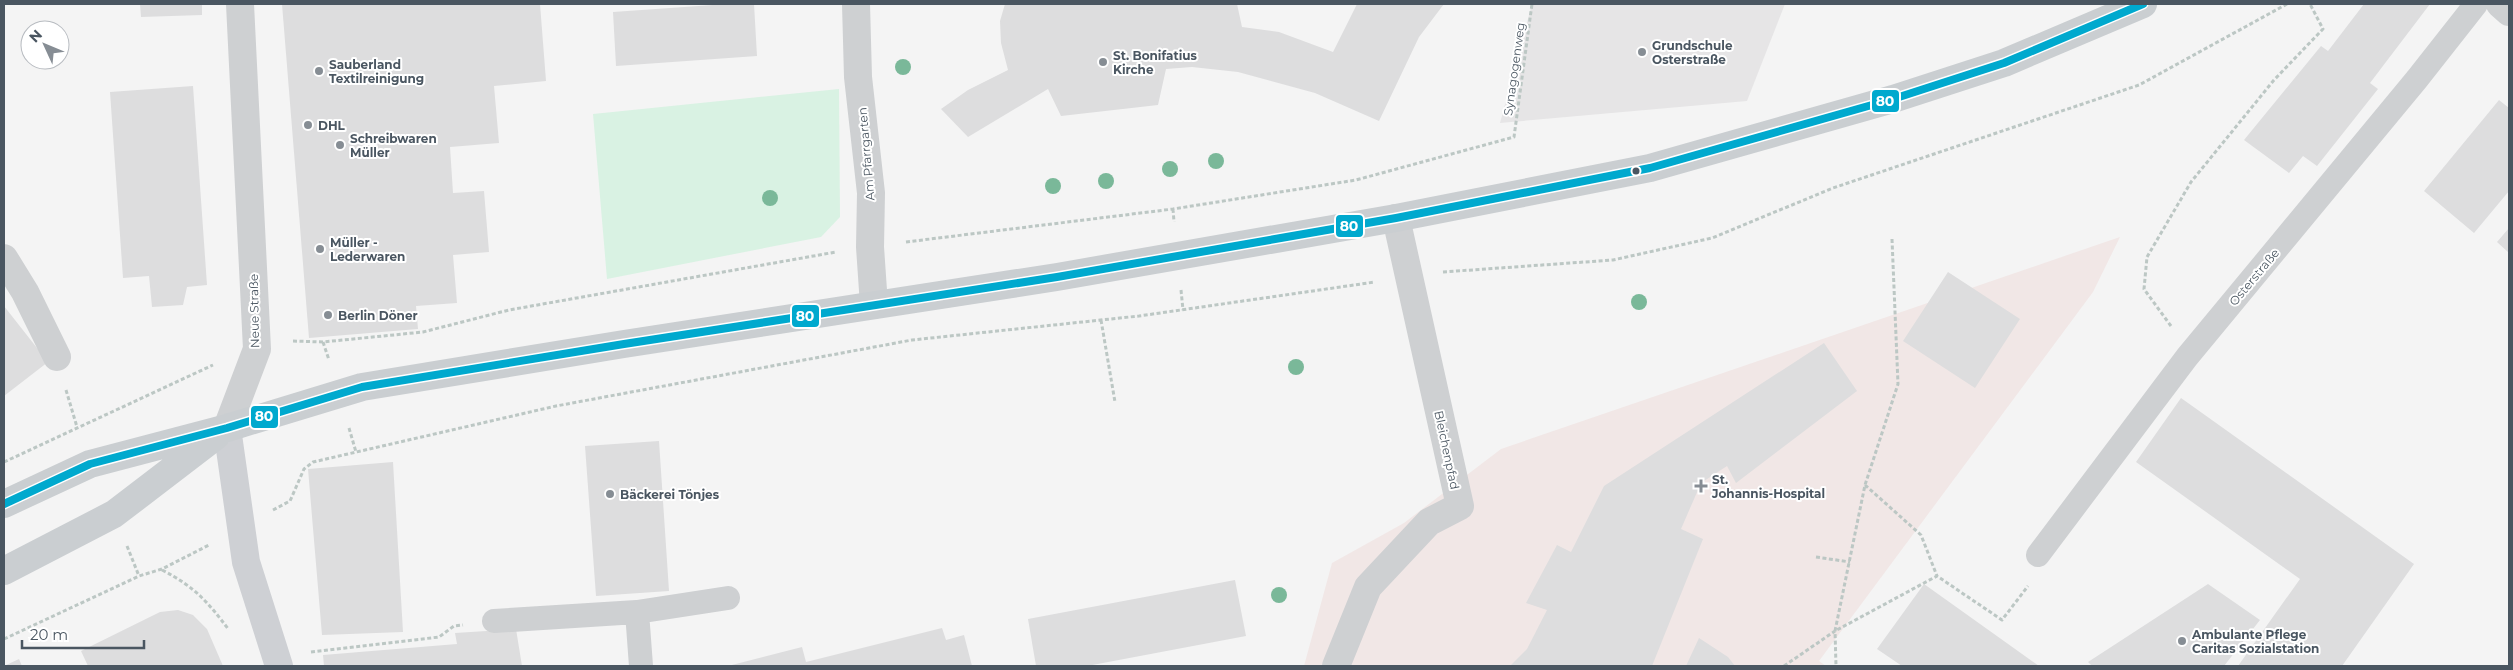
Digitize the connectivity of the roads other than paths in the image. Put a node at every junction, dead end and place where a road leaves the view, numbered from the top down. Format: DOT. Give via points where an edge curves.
graph roads {
  1 [pos="240,4"];
  2 [pos="856,4"];
  3 [pos="2143,4"];
  4 [pos="2476,4"];
  5 [pos="2500,4"];
  6 [pos="2509,12"];
  7 [pos="1396,218"];
  8 [pos="4,258"];
  9 [pos="874,305"];
  10 [pos="57,357"];
  11 [pos="227,428"];
  12 [pos="4,504"];
  13 [pos="2038,555"];
  14 [pos="4,571"];
  15 [pos="728,598"];
  16 [pos="637,612"];
  17 [pos="494,621"];
  18 [pos="277,661"];
  19 [pos="641,666"];
  20 [pos="1336,666"];
  1 -- 11 [label="street, Neue Straße" via="257,349"];
  2 -- 9 [label="street, Am Pfarrgarten" via="858,76 871,193"];
  3 -- 7 [label="main road" via="2004,63 1884,102 1650,168"];
  4 -- 13 [label="lane, Osterstraße" via="2187,357"];
  5 -- 6 [label="street"];
  7 -- 9 [label="main road"];
  7 -- 20 [label="street, Bleichenpfad" via="1460,506 1429,522 1368,587"];
  8 -- 10 [label="street" via="26,292"];
  9 -- 11 [label="main road" via="362,387"];
  11 -- 12 [label="main road" via="90,464"];
  11 -- 14 [label="main road" via="114,514"];
  11 -- 18 [label="main road, Neue Straße" via="246,562"];
  15 -- 16 [label="lane"];
  16 -- 17 [label="lane"];
  16 -- 19 [label="lane"];
}
